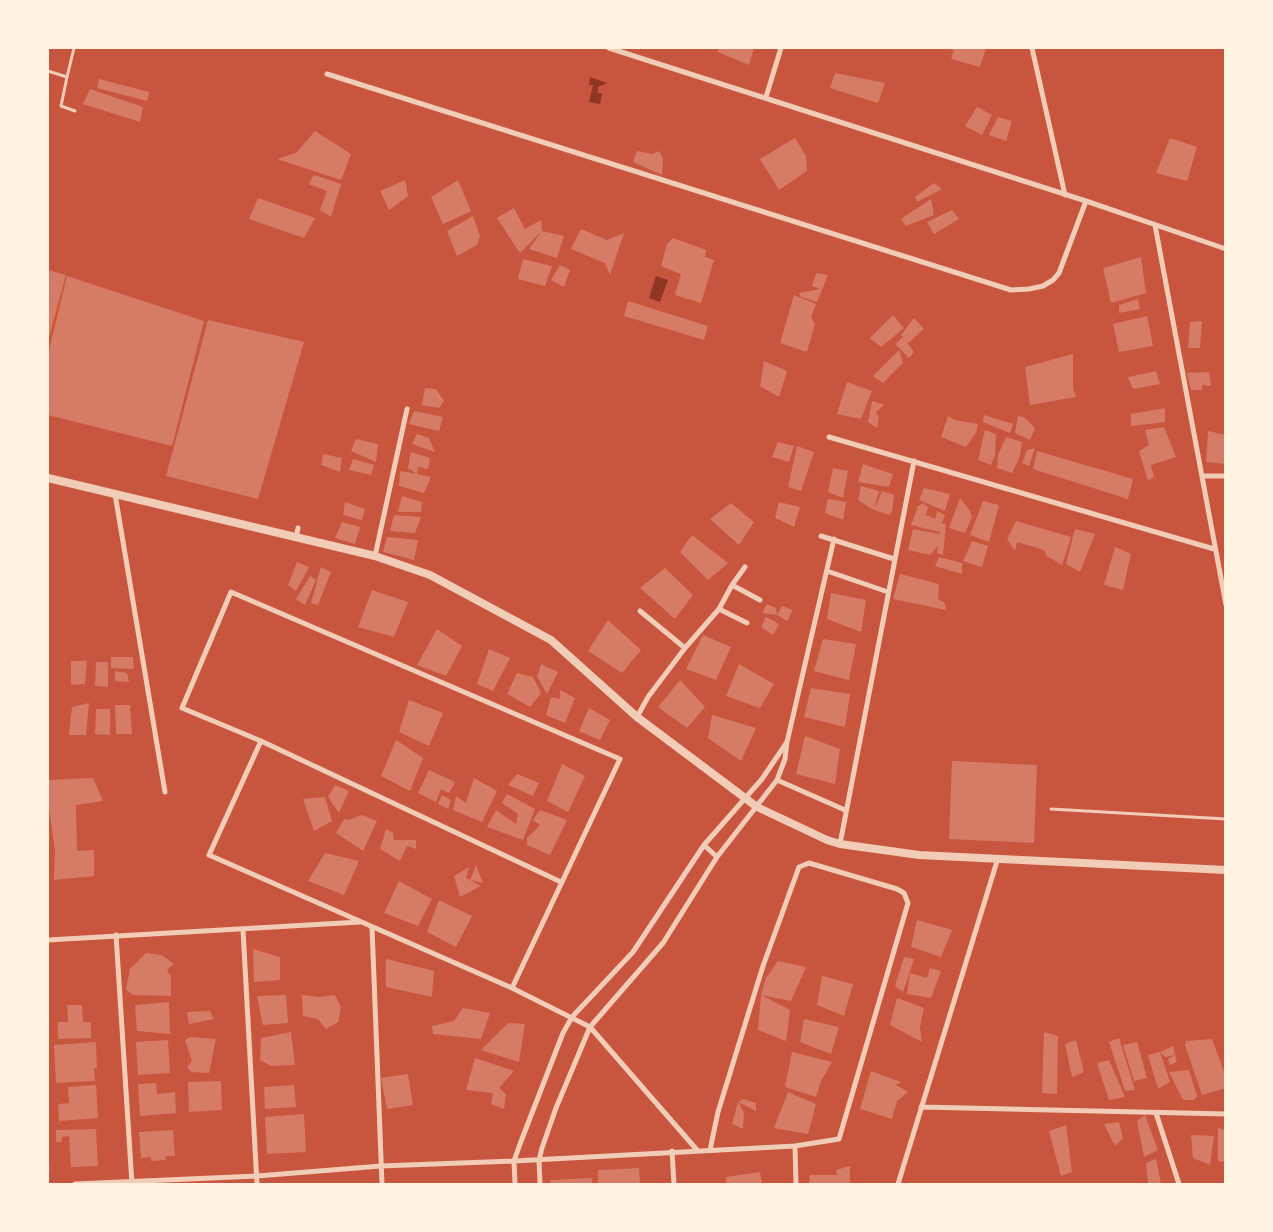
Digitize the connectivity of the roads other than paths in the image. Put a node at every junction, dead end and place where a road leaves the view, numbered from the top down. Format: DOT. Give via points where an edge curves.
graph roads {
  1 [pos="74,48"];
  2 [pos="609,48"];
  3 [pos="781,48"];
  4 [pos="1032,48"];
  5 [pos="48,71"];
  6 [pos="327,74"];
  7 [pos="67,77"];
  8 [pos="766,97"];
  9 [pos="75,110"];
  10 [pos="1065,195"];
  11 [pos="1086,201"];
  12 [pos="1155,225"];
  13 [pos="1226,249"];
  14 [pos="407,409"];
  15 [pos="829,437"];
  16 [pos="914,461"];
  17 [pos="1202,476"];
  18 [pos="1226,476"];
  19 [pos="48,478"];
  20 [pos="115,494"];
  21 [pos="298,528"];
  22 [pos="821,536"];
  23 [pos="296,538"];
  24 [pos="834,539"];
  25 [pos="1214,550"];
  26 [pos="375,556"];
  27 [pos="894,559"];
  28 [pos="745,567"];
  29 [pos="827,571"];
  30 [pos="732,585"];
  31 [pos="1223,585"];
  32 [pos="888,592"];
  33 [pos="760,600"];
  34 [pos="1226,605"];
  35 [pos="719,609"];
  36 [pos="640,611"];
  37 [pos="747,623"];
  38 [pos="685,648"];
  39 [pos="637,717"];
  40 [pos="261,741"];
  41 [pos="787,742"];
  42 [pos="777,780"];
  43 [pos="165,792"];
  44 [pos="744,797"];
  45 [pos="758,807"];
  46 [pos="1051,809"];
  47 [pos="845,810"];
  48 [pos="1226,819"];
  49 [pos="840,844"];
  50 [pos="704,845"];
  51 [pos="717,857"];
  52 [pos="998,858"];
  53 [pos="1226,870"];
  54 [pos="561,882"];
  55 [pos="361,922"];
  56 [pos="372,927"];
  57 [pos="243,930"];
  58 [pos="116,935"];
  59 [pos="48,940"];
  60 [pos="512,988"];
  61 [pos="572,1017"];
  62 [pos="590,1027"];
  63 [pos="921,1107"];
  64 [pos="1156,1113"];
  65 [pos="1226,1114"];
  66 [pos="795,1146"];
  67 [pos="697,1150"];
  68 [pos="710,1150"];
  69 [pos="672,1151"];
  70 [pos="539,1160"];
  71 [pos="514,1161"];
  72 [pos="381,1166"];
  73 [pos="257,1176"];
  74 [pos="132,1183"];
  75 [pos="75,1184"];
  76 [pos="257,1184"];
  77 [pos="382,1184"];
  78 [pos="515,1184"];
  79 [pos="540,1184"];
  80 [pos="674,1184"];
  81 [pos="796,1184"];
  82 [pos="898,1184"];
  83 [pos="1179,1184"];
  1 -- 7 [label="lane"];
  2 -- 8 [label="street"];
  3 -- 8 [label="street"];
  4 -- 10 [label="street"];
  5 -- 7 [label="lane"];
  6 -- 11 [label="street" via="1011,290 1043,286 1059,273"];
  7 -- 9 [label="lane" via="61,106"];
  8 -- 10 [label="street"];
  10 -- 11 [label="street"];
  11 -- 12 [label="street"];
  12 -- 13 [label="street"];
  12 -- 17 [label="street"];
  14 -- 26 [label="street"];
  15 -- 16 [label="street"];
  16 -- 25 [label="street"];
  16 -- 27 [label="street"];
  17 -- 18 [label="street"];
  17 -- 25 [label="street"];
  19 -- 20 [label="street"];
  20 -- 23 [label="street"];
  20 -- 43 [label="street"];
  21 -- 23 [label="street"];
  22 -- 24 [label="street"];
  23 -- 26 [label="street"];
  24 -- 27 [label="street"];
  24 -- 29 [label="street"];
  25 -- 31 [label="street"];
  26 -- 39 [label="street" via="430,575 552,640"];
  27 -- 32 [label="street"];
  28 -- 30 [label="street"];
  29 -- 32 [label="street"];
  29 -- 41 [label="street"];
  30 -- 33 [label="street"];
  30 -- 35 [label="street"];
  31 -- 34 [label="street"];
  32 -- 47 [label="street"];
  35 -- 37 [label="street"];
  35 -- 38 [label="street"];
  36 -- 38 [label="street"];
  38 -- 39 [label="street"];
  39 -- 44 [label="street"];
  40 -- 54 [label="street"];
  40 -- 54 [label="street" via="182,708 231,592 620,759"];
  40 -- 55 [label="street" via="209,854"];
  41 -- 42 [label="street"];
  41 -- 44 [label="street" via="762,779"];
  42 -- 45 [label="street"];
  42 -- 47 [label="street"];
  44 -- 45 [label="street"];
  44 -- 50 [label="street"];
  45 -- 49 [label="street"];
  45 -- 51 [label="street"];
  46 -- 48 [label="lane"];
  47 -- 49 [label="street"];
  49 -- 52 [label="street" via="919,855"];
  50 -- 51 [label="street"];
  50 -- 61 [label="street" via="632,952"];
  51 -- 62 [label="street" via="663,944"];
  52 -- 53 [label="street"];
  52 -- 63 [label="street"];
  54 -- 60 [label="street"];
  55 -- 56 [label="street"];
  55 -- 57 [label="street"];
  56 -- 60 [label="street"];
  56 -- 72 [label="street"];
  57 -- 58 [label="street"];
  57 -- 73 [label="street"];
  58 -- 59 [label="street"];
  58 -- 74 [label="street"];
  60 -- 61 [label="street"];
  61 -- 62 [label="street"];
  61 -- 71 [label="street"];
  62 -- 67 [label="street"];
  62 -- 70 [label="street" via="556,1108"];
  63 -- 64 [label="street"];
  63 -- 82 [label="street"];
  64 -- 65 [label="street"];
  64 -- 83 [label="street"];
  66 -- 68 [label="street"];
  66 -- 68 [label="street" via="839,1139 908,903 904,893 897,889 809,863 804,863 795,874 763,966 718,1112"];
  66 -- 81 [label="street"];
  67 -- 68 [label="street"];
  67 -- 69 [label="street"];
  69 -- 70 [label="street"];
  69 -- 80 [label="street"];
  70 -- 71 [label="street"];
  70 -- 79 [label="street"];
  71 -- 72 [label="street"];
  71 -- 78 [label="street"];
  72 -- 73 [label="street"];
  72 -- 77 [label="street"];
  73 -- 74 [label="street"];
  73 -- 76 [label="street"];
  74 -- 75 [label="street"];
}
